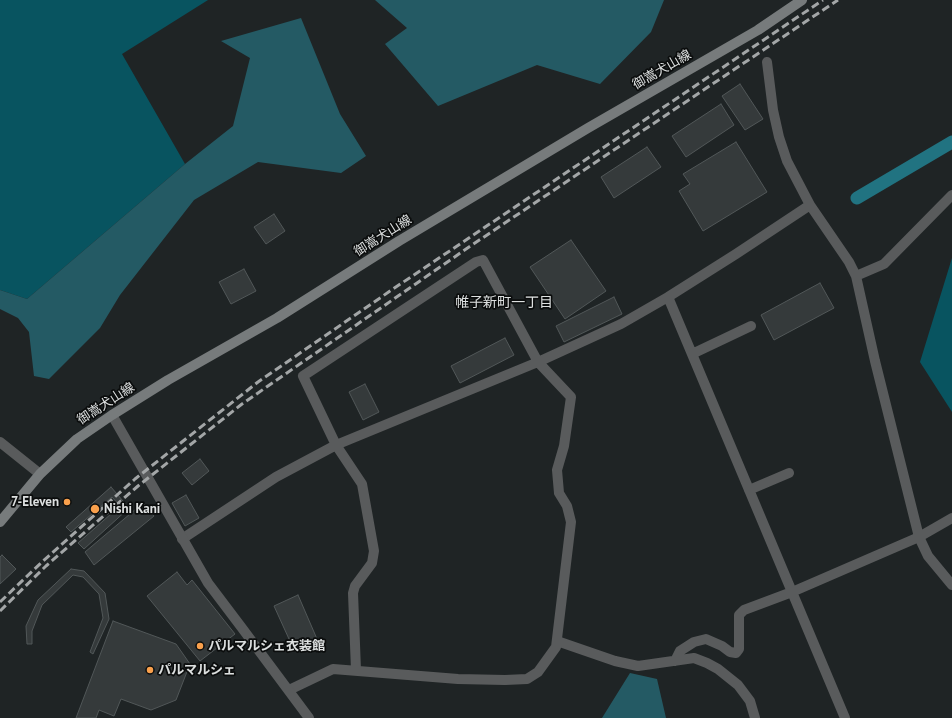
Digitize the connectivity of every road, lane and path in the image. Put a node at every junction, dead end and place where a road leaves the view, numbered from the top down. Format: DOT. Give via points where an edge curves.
graph roads {
  1 [pos="802,0"];
  2 [pos="767,62"];
  3 [pos="952,195"];
  4 [pos="810,205"];
  5 [pos="856,276"];
  6 [pos="668,297"];
  7 [pos="751,326"];
  8 [pos="692,354"];
  9 [pos="538,362"];
  10 [pos="112,415"];
  11 [pos="0,442"];
  12 [pos="336,445"];
  13 [pos="790,473"];
  14 [pos="40,474"];
  15 [pos="749,490"];
  16 [pos="952,518"];
  17 [pos="0,522"];
  18 [pos="919,537"];
  19 [pos="182,539"];
  20 [pos="952,585"];
  21 [pos="792,592"];
  22 [pos="557,641"];
  23 [pos="675,661"];
  24 [pos="356,670"];
  25 [pos="289,690"];
  26 [pos="309,718"];
  27 [pos="755,718"];
  28 [pos="845,718"];
  1 -- 10 [label="main road, 御嵩犬山線" via="758,30 581,132 399,241 277,318"];
  2 -- 4 [label="street" via="779,137 787,161"];
  3 -- 5 [label="street" via="884,264"];
  4 -- 5 [label="street"];
  4 -- 6 [label="street"];
  5 -- 18 [label="street"];
  6 -- 8 [label="street"];
  6 -- 9 [label="street" via="616,327"];
  7 -- 8 [label="street"];
  8 -- 15 [label="street"];
  9 -- 12 [label="street"];
  9 -- 12 [label="street" via="483,260 476,262 303,376"];
  9 -- 22 [label="street" via="571,397 564,446 557,470 559,493 567,506 571,522"];
  10 -- 14 [label="main road, 御嵩犬山線" via="77,439"];
  10 -- 19 [label="street"];
  11 -- 14 [label="street"];
  12 -- 19 [label="street" via="276,477"];
  12 -- 24 [label="street" via="362,484 374,551 372,563 355,586 353,594"];
  13 -- 15 [label="street"];
  14 -- 17 [label="main road, 御嵩犬山線"];
  15 -- 21 [label="street"];
  16 -- 18 [label="street"];
  18 -- 20 [label="street" via="928,556"];
  18 -- 21 [label="street"];
  19 -- 25 [label="street" via="208,583"];
  21 -- 23 [label="street" via="739,614 739,649 736,653 706,639 694,642 680,651"];
  21 -- 28 [label="street"];
  22 -- 23 [label="street" via="615,661 638,666"];
  22 -- 24 [label="street" via="556,647 538,672 527,679 458,679"];
  23 -- 27 [label="street" via="694,658 718,669 738,685 750,701"];
  24 -- 25 [label="street" via="333,669"];
  25 -- 26 [label="street"];
}
